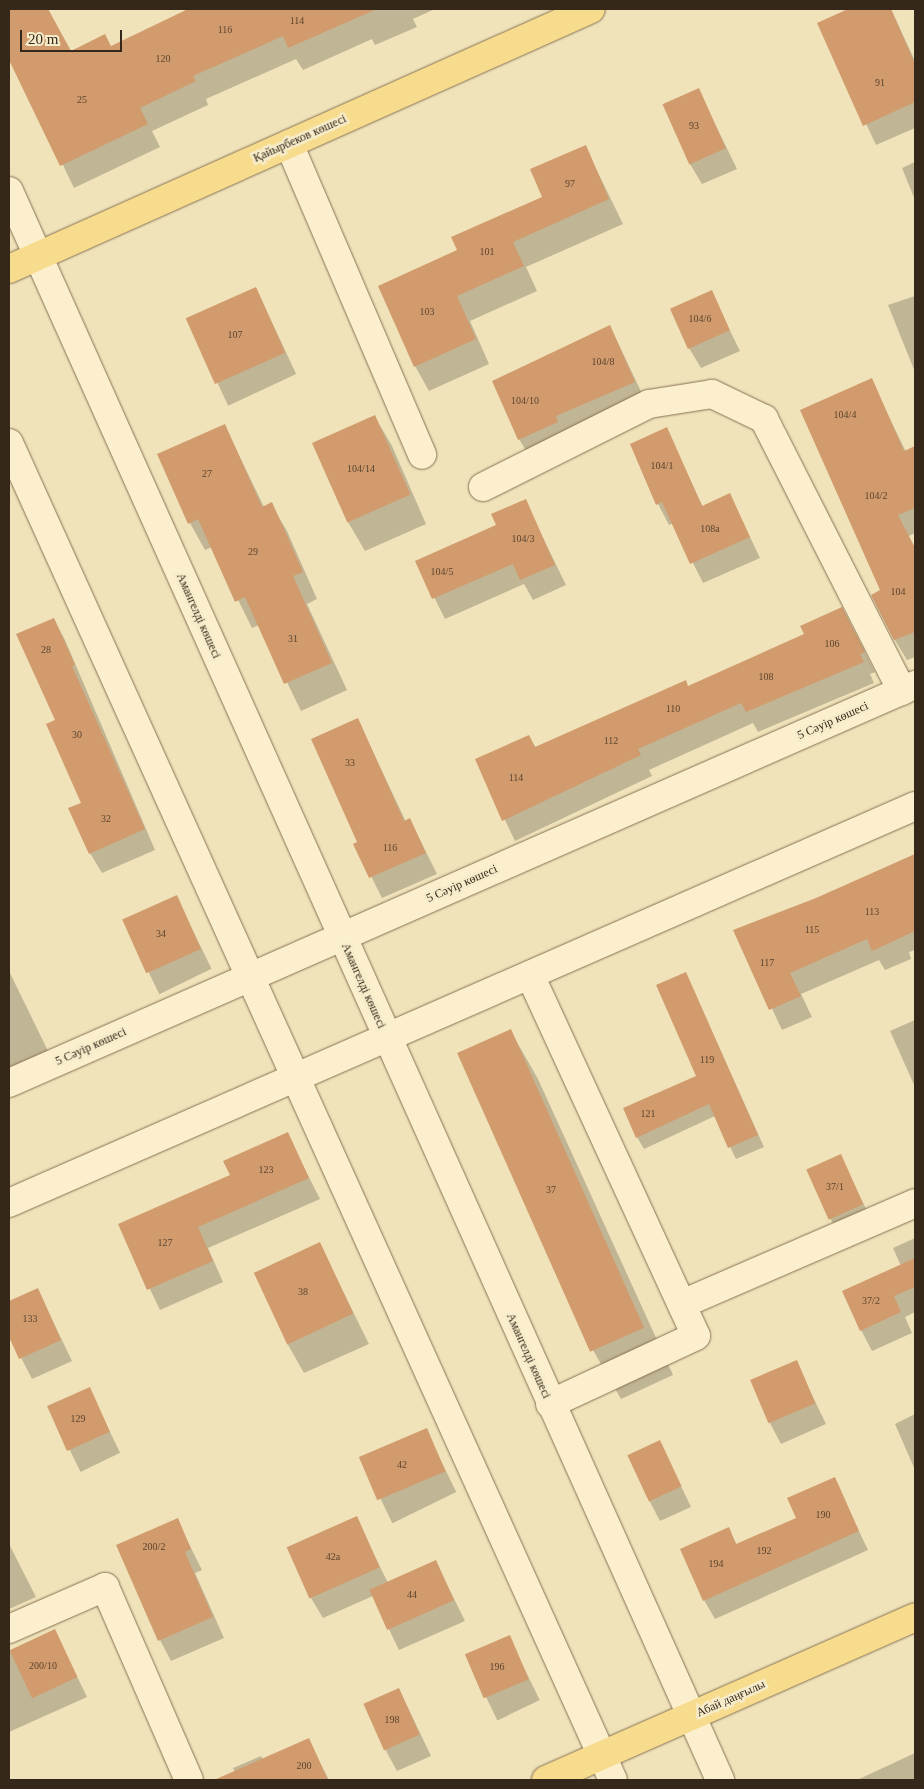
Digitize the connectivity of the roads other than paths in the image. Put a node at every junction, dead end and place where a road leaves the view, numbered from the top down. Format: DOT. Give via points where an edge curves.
graph roads {
  1 [pos="591,9"];
  2 [pos="290,144"];
  3 [pos="9,191"];
  4 [pos="38,256"];
  5 [pos="9,269"];
  6 [pos="9,443"];
  7 [pos="422,455"];
  8 [pos="483,487"];
  9 [pos="909,688"];
  10 [pos="915,806"];
  11 [pos="341,937"];
  12 [pos="530,975"];
  13 [pos="250,977"];
  14 [pos="387,1038"];
  15 [pos="295,1078"];
  16 [pos="9,1083"];
  17 [pos="9,1203"];
  18 [pos="915,1203"];
  19 [pos="682,1304"];
  20 [pos="550,1404"];
  21 [pos="915,1617"];
  22 [pos="9,1630"];
  23 [pos="690,1717"];
  24 [pos="601,1756"];
  25 [pos="189,1780"];
  26 [pos="546,1780"];
  27 [pos="613,1780"];
  28 [pos="720,1780"];
  1 -- 2 [label="main road, Қайырбеков көшесі"];
  2 -- 4 [label="main road, Қайырбеков көшесі"];
  2 -- 7 [label="street"];
  3 -- 4 [label="street, Амангелді көшесі"];
  4 -- 5 [label="main road, Қайырбеков көшесі"];
  4 -- 11 [label="street, Амангелді көшесі"];
  6 -- 13 [label="street"];
  8 -- 9 [label="street" via="649,404 712,394 764,420"];
  9 -- 11 [label="street, 5 Сәуір көшесі"];
  10 -- 12 [label="street"];
  11 -- 13 [label="street, 5 Сәуір көшесі"];
  11 -- 14 [label="street, Амангелді көшесі"];
  12 -- 14 [label="street"];
  12 -- 19 [label="street"];
  13 -- 15 [label="street"];
  13 -- 16 [label="street, 5 Сәуір көшесі"];
  14 -- 15 [label="street"];
  14 -- 20 [label="street, Амангелді көшесі"];
  15 -- 17 [label="street"];
  15 -- 24 [label="street"];
  18 -- 19 [label="street"];
  19 -- 20 [label="street" via="696,1336"];
  20 -- 23 [label="street, Амангелді көшесі"];
  21 -- 23 [label="main road, Абай даңғылы"];
  22 -- 25 [label="street" via="105,1587"];
  23 -- 24 [label="main road, Абай даңғылы"];
  23 -- 28 [label="street, Амангелді көшесі"];
  24 -- 26 [label="main road, Абай даңғылы"];
  24 -- 27 [label="street"];
}
